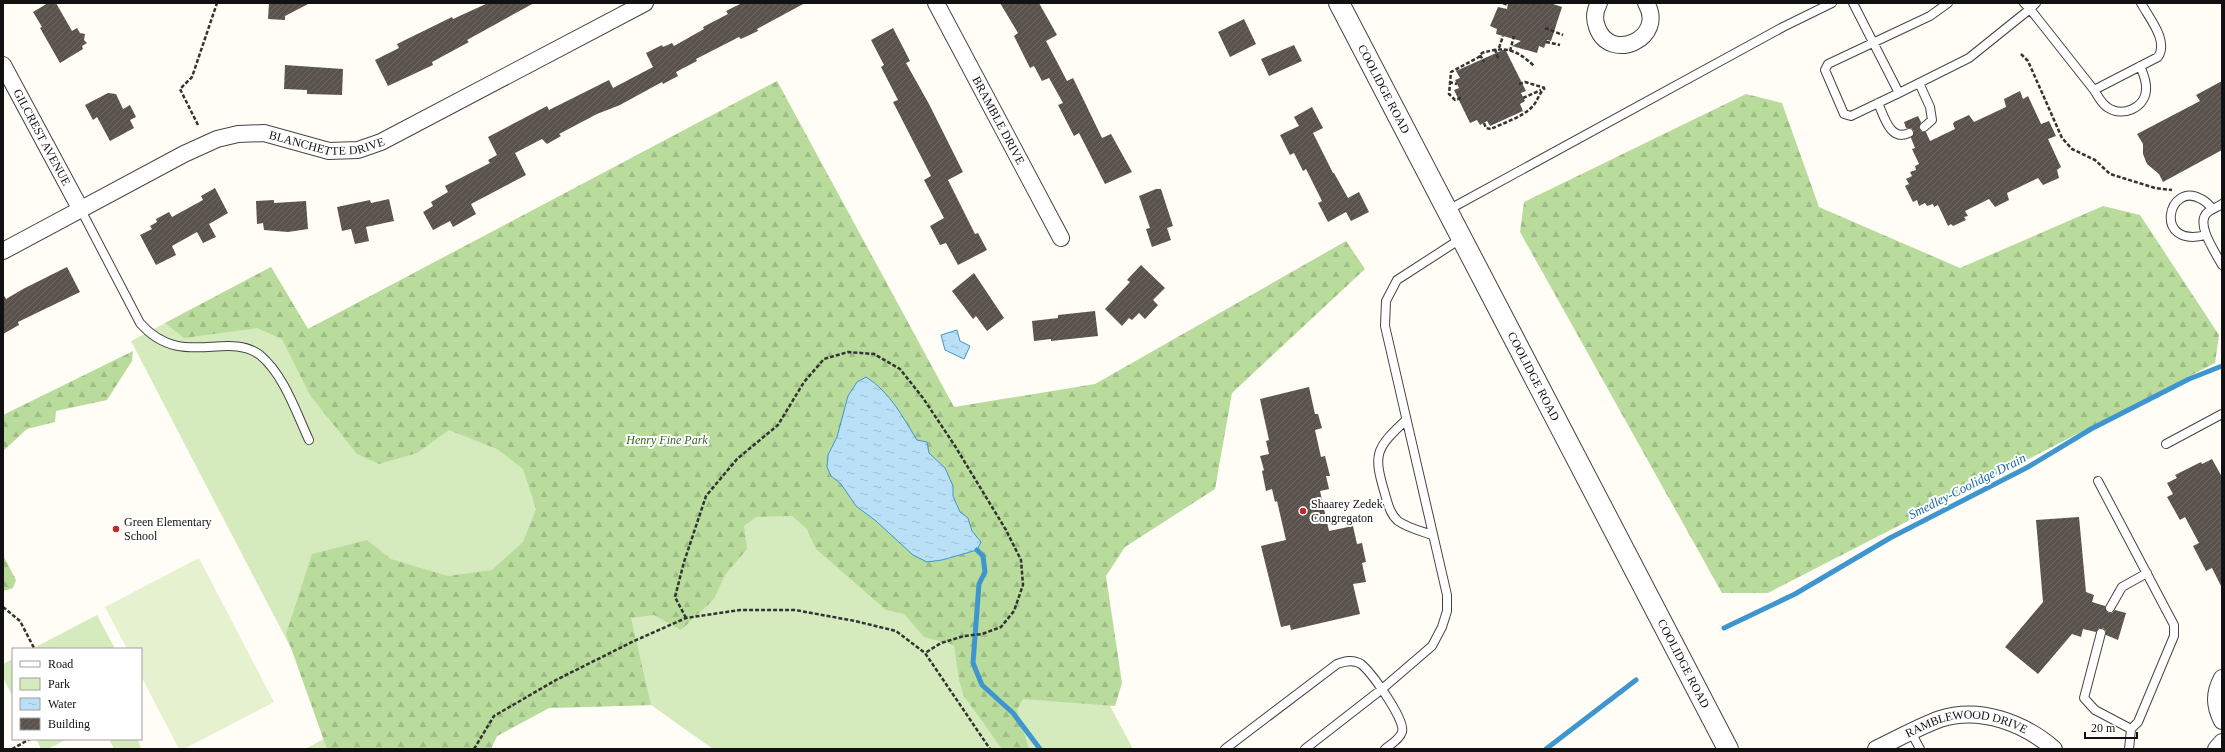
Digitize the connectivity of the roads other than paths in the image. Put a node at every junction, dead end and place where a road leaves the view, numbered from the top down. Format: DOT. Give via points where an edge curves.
graph roads {
  1 [pos="645,3"];
  2 [pos="936,3"];
  3 [pos="1339,3"];
  4 [pos="1600,3"];
  5 [pos="1646,3"];
  6 [pos="1832,3"];
  7 [pos="1853,3"];
  8 [pos="1948,3"];
  9 [pos="2036,3"];
  10 [pos="2140,3"];
  11 [pos="2027,6"];
  12 [pos="1874,43"];
  13 [pos="3,65"];
  14 [pos="2140,66"];
  15 [pos="1919,83"];
  16 [pos="2094,90"];
  17 [pos="1899,93"];
  18 [pos="1878,103"];
  19 [pos="1924,127"];
  20 [pos="1909,133"];
  21 [pos="2222,204"];
  22 [pos="2213,209"];
  23 [pos="81,210"];
  24 [pos="1448,210"];
  25 [pos="2206,235"];
  26 [pos="1061,238"];
  27 [pos="1462,238"];
  28 [pos="3,251"];
  29 [pos="2222,263"];
  30 [pos="2222,414"];
  31 [pos="1406,420"];
  32 [pos="309,440"];
  33 [pos="2166,444"];
  34 [pos="2098,482"];
  35 [pos="1432,536"];
  36 [pos="2147,573"];
  37 [pos="2110,608"];
  38 [pos="2102,634"];
  39 [pos="2222,678"];
  40 [pos="1382,689"];
  41 [pos="2222,721"];
  42 [pos="2131,729"];
  43 [pos="1911,732"];
  44 [pos="2222,742"];
  45 [pos="2047,747"];
  46 [pos="1225,749"];
  47 [pos="1305,749"];
  48 [pos="1385,749"];
  49 [pos="1728,749"];
  50 [pos="1876,749"];
  51 [pos="1920,749"];
  52 [pos="2129,749"];
  53 [pos="2216,749"];
  1 -- 23 [label="street, BLANCHETTE DRIVE" via="381,142 358,150 329,151 264,133 238,134 217,139"];
  2 -- 26 [label="street, BRAMBLE DRIVE"];
  3 -- 24 [label="street, COOLIDGE ROAD"];
  4 -- 5 [label="street" via="1595,14 1598,32 1612,44 1620,46 1629,45 1645,35 1651,17"];
  6 -- 24 [label="lane" via="1783,27"];
  7 -- 12 [label="lane"];
  8 -- 12 [label="lane" via="1930,16"];
  9 -- 11 [label="lane"];
  10 -- 14 [label="lane" via="2162,41 2158,57"];
  11 -- 15 [label="lane" via="1968,58"];
  11 -- 16 [label="lane"];
  12 -- 17 [label="lane"];
  12 -- 18 [label="lane" via="1828,64 1825,70 1844,114 1851,116"];
  13 -- 23 [label="street, GILCREST AVENUE"];
  14 -- 16 [label="lane"];
  14 -- 16 [label="lane" via="2146,91 2140,105 2130,111 2122,112 2108,108"];
  15 -- 17 [label="lane"];
  15 -- 19 [label="lane" via="1932,113 1932,120"];
  17 -- 18 [label="lane"];
  18 -- 20 [label="lane" via="1893,132 1898,135"];
  21 -- 22 [label="lane"];
  22 -- 25 [label="lane" via="2203,219"];
  22 -- 25 [label="lane" via="2201,198 2192,196 2182,198 2170,210 2170,220 2174,229 2182,235 2194,238"];
  23 -- 28 [label="street, BLANCHETTE DRIVE"];
  23 -- 32 [label="lane" via="140,323 151,335 170,345 234,347 259,355 279,379"];
  24 -- 27 [label="street, COOLIDGE ROAD"];
  25 -- 29 [label="lane"];
  27 -- 31 [label="lane" via="1397,280 1386,301 1385,326"];
  27 -- 49 [label="street, COOLIDGE ROAD"];
  30 -- 33 [label="lane"];
  31 -- 35 [label="lane"];
  31 -- 35 [label="lane" via="1385,440 1378,454 1378,469 1390,511 1398,521"];
  34 -- 36 [label="lane"];
  35 -- 40 [label="lane" via="1447,594 1447,611 1442,627 1432,646"];
  36 -- 37 [label="lane" via="2122,587"];
  36 -- 42 [label="lane" via="2174,625 2174,636 2138,722"];
  38 -- 42 [label="lane" via="2084,698 2095,710"];
  39 -- 41 [label="street" via="2215,699"];
  40 -- 46 [label="lane" via="1360,664 1348,660 1337,664"];
  40 -- 47 [label="lane"];
  40 -- 48 [label="lane" via="1402,723 1403,731 1398,739"];
  42 -- 52 [label="lane"];
  43 -- 45 [label="street, RAMBLEWOOD DRIVE" via="1941,719 1984,716 2020,725"];
  43 -- 50 [label="street, RAMBLEWOOD DRIVE"];
  43 -- 51 [label="lane"];
  44 -- 53 [label="street"];
}
